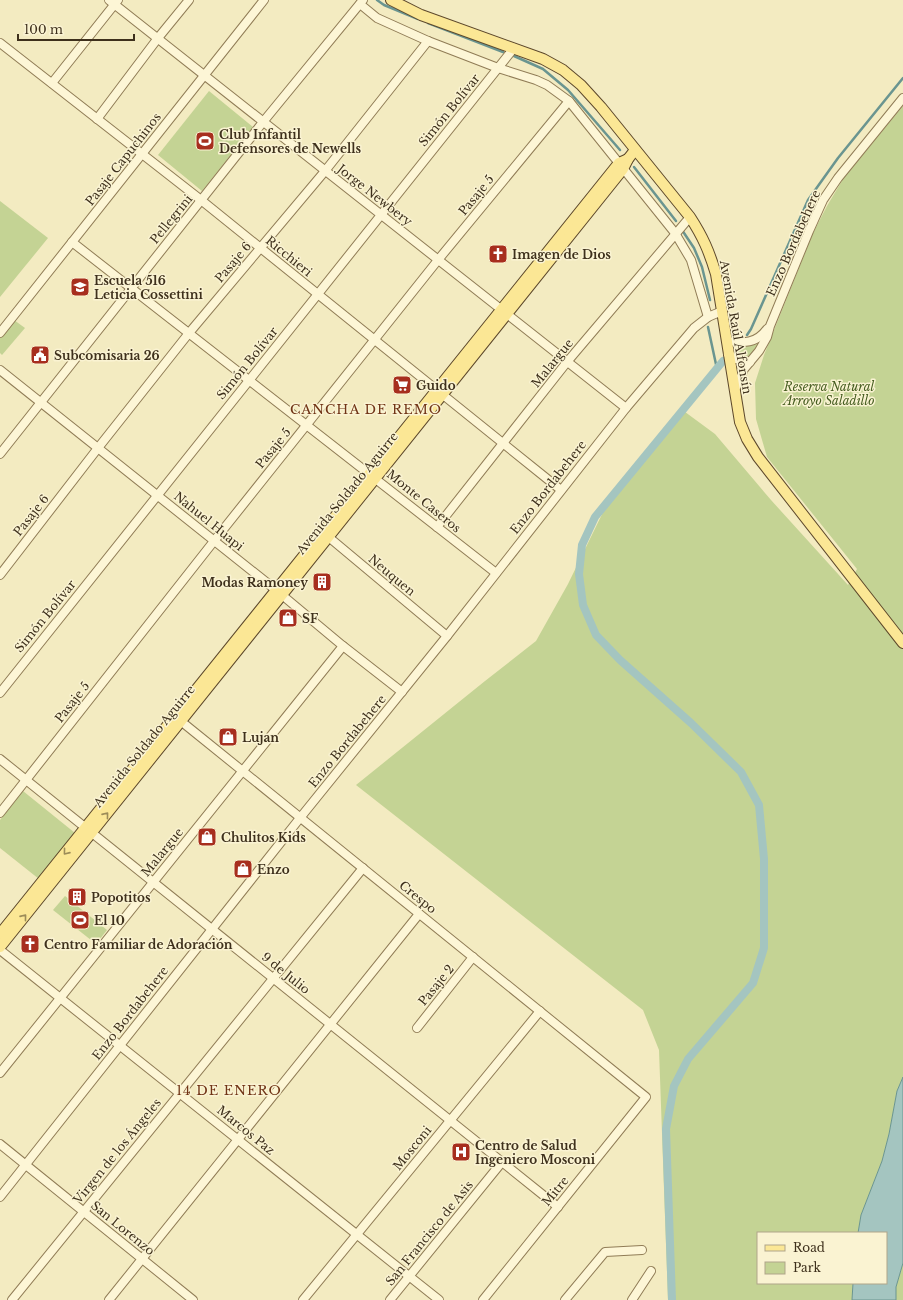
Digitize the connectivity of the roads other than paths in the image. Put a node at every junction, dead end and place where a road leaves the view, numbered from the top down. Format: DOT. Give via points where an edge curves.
graph roads {
  1 [pos="189,0"];
  2 [pos="264,0"];
  3 [pos="391,0"];
  4 [pos="114,1"];
  5 [pos="361,2"];
  6 [pos="158,38"];
  7 [pos="428,41"];
  8 [pos="0,43"];
  9 [pos="514,48"];
  10 [pos="498,68"];
  11 [pos="205,75"];
  12 [pos="52,83"];
  13 [pos="903,98"];
  14 [pos="569,101"];
  15 [pos="97,119"];
  16 [pos="264,122"];
  17 [pos="635,150"];
  18 [pos="142,154"];
  19 [pos="623,164"];
  20 [pos="325,171"];
  21 [pos="201,200"];
  22 [pos="381,215"];
  23 [pos="690,217"];
  24 [pos="675,233"];
  25 [pos="72,242"];
  26 [pos="260,248"];
  27 [pos="438,260"];
  28 [pos="131,288"];
  29 [pos="318,294"];
  30 [pos="722,311"];
  31 [pos="504,312"];
  32 [pos="708,317"];
  33 [pos="770,326"];
  34 [pos="189,333"];
  35 [pos="0,334"];
  36 [pos="374,340"];
  37 [pos="727,341"];
  38 [pos="728,354"];
  39 [pos="567,362"];
  40 [pos="750,362"];
  41 [pos="0,370"];
  42 [pos="249,380"];
  43 [pos="734,392"];
  44 [pos="439,393"];
  45 [pos="40,402"];
  46 [pos="626,408"];
  47 [pos="307,424"];
  48 [pos="503,444"];
  49 [pos="98,448"];
  50 [pos="0,454"];
  51 [pos="373,475"];
  52 [pos="561,490"];
  53 [pos="157,496"];
  54 [pos="437,527"];
  55 [pos="326,534"];
  56 [pos="214,541"];
  57 [pos="496,572"];
  58 [pos="0,575"];
  59 [pos="279,593"];
  60 [pos="447,636"];
  61 [pos="903,643"];
  62 [pos="342,646"];
  63 [pos="0,692"];
  64 [pos="402,692"];
  65 [pos="178,719"];
  66 [pos="0,759"];
  67 [pos="242,771"];
  68 [pos="26,780"];
  69 [pos="0,812"];
  70 [pos="300,818"];
  71 [pos="89,830"];
  72 [pos="363,868"];
  73 [pos="153,882"];
  74 [pos="419,914"];
  75 [pos="212,929"];
  76 [pos="0,934"];
  77 [pos="0,948"];
  78 [pos="473,957"];
  79 [pos="274,978"];
  80 [pos="60,998"];
  81 [pos="540,1011"];
  82 [pos="330,1024"];
  83 [pos="417,1028"];
  84 [pos="120,1045"];
  85 [pos="0,1073"];
  86 [pos="180,1093"];
  87 [pos="646,1097"];
  88 [pos="450,1120"];
  89 [pos="238,1140"];
  90 [pos="0,1144"];
  91 [pos="502,1162"];
  92 [pos="26,1165"];
  93 [pos="0,1197"];
  94 [pos="558,1207"];
  95 [pos="84,1211"];
  96 [pos="356,1234"];
  97 [pos="642,1250"];
  98 [pos="142,1259"];
  99 [pos="651,1271"];
  100 [pos="409,1276"];
  101 [pos="12,1300"];
  102 [pos="109,1300"];
  103 [pos="193,1300"];
  104 [pos="303,1300"];
  105 [pos="390,1300"];
  106 [pos="439,1300"];
  107 [pos="483,1300"];
  108 [pos="565,1300"];
  109 [pos="632,1300"];
  1 -- 6 [label="street"];
  2 -- 11 [label="street, Pasaje Capuchinos"];
  3 -- 9 [label="main road, Avenida Raúl Alfonsín" via="422,15"];
  4 -- 6 [label="street, Jorge Newbery"];
  4 -- 12 [label="street"];
  5 -- 7 [label="street" via="377,18"];
  5 -- 16 [label="street, Pellegrini"];
  6 -- 11 [label="street, Jorge Newbery"];
  6 -- 15 [label="street"];
  7 -- 10 [label="street"];
  7 -- 20 [label="street, Pasaje 6"];
  8 -- 12 [label="street, Ricchieri"];
  9 -- 10 [label="street, Simón Bolívar"];
  9 -- 17 [label="main road, Avenida Raúl Alfonsín" via="563,70 581,85"];
  10 -- 14 [label="street" via="547,85"];
  10 -- 22 [label="street, Simón Bolívar"];
  11 -- 16 [label="street, Jorge Newbery"];
  11 -- 18 [label="street, Pasaje Capuchinos"];
  12 -- 15 [label="street, Ricchieri"];
  13 -- 33 [label="street, Enzo Bordabehere" via="823,200"];
  14 -- 19 [label="street"];
  14 -- 27 [label="street, Pasaje 5"];
  15 -- 18 [label="street, Ricchieri"];
  16 -- 20 [label="street, Jorge Newbery"];
  16 -- 21 [label="street, Pellegrini"];
  17 -- 19 [label="main road, Avenida Soldado Aguirre"];
  17 -- 23 [label="main road, Avenida Raúl Alfonsín"];
  18 -- 21 [label="street, Ricchieri"];
  18 -- 25 [label="street, Pasaje Capuchinos"];
  19 -- 24 [label="street"];
  19 -- 31 [label="main road, Avenida Soldado Aguirre"];
  20 -- 22 [label="street, Jorge Newbery"];
  20 -- 26 [label="street, Pasaje 6"];
  21 -- 26 [label="street, Ricchieri"];
  21 -- 28 [label="street, Pellegrini"];
  22 -- 27 [label="street, Jorge Newbery"];
  22 -- 29 [label="street, Simón Bolívar"];
  23 -- 24 [label="street, Malargue"];
  23 -- 30 [label="main road, Avenida Raúl Alfonsín" via="710,254"];
  24 -- 32 [label="street" via="691,260"];
  24 -- 39 [label="street, Malargue"];
  25 -- 28 [label="street, Monte Caseros"];
  25 -- 35 [label="street, Pasaje Capuchinos"];
  26 -- 29 [label="street, Ricchieri"];
  26 -- 34 [label="street, Pasaje 6"];
  27 -- 31 [label="street, Jorge Newbery"];
  27 -- 36 [label="street, Pasaje 5"];
  28 -- 34 [label="street, Monte Caseros"];
  28 -- 45 [label="street, Pellegrini"];
  29 -- 36 [label="street, Ricchieri"];
  29 -- 42 [label="street, Simón Bolívar"];
  30 -- 32 [label="street, Enzo Bordabehere"];
  30 -- 37 [label="main road, Avenida Raúl Alfonsín"];
  31 -- 39 [label="street, Jorge Newbery"];
  31 -- 44 [label="main road, Avenida Soldado Aguirre"];
  32 -- 46 [label="street, Enzo Bordabehere" via="694,328"];
  33 -- 37 [label="street, Enzo Bordabehere" via="758,340"];
  33 -- 40 [label="street, Enzo Bordabehere" via="767,337"];
  34 -- 42 [label="street, Monte Caseros"];
  34 -- 49 [label="street, Pasaje 6"];
  36 -- 44 [label="street, Ricchieri"];
  36 -- 47 [label="street, Pasaje 5"];
  37 -- 38 [label="main road, Avenida Raúl Alfonsín"];
  38 -- 40 [label="street"];
  38 -- 43 [label="main road, Avenida Raúl Alfonsín"];
  39 -- 46 [label="street, Jorge Newbery"];
  39 -- 48 [label="street, Malargue"];
  40 -- 43 [label="street, Enzo Bordabehere"];
  41 -- 45 [label="street, Nahuel Huapi"];
  42 -- 47 [label="street, Monte Caseros"];
  42 -- 53 [label="street, Simón Bolívar"];
  43 -- 61 [label="main road, Avenida Raúl Alfonsín" via="740,422 758,457"];
  44 -- 48 [label="street, Ricchieri"];
  44 -- 51 [label="main road, Avenida Soldado Aguirre"];
  45 -- 49 [label="street, Nahuel Huapi"];
  45 -- 50 [label="street, Pellegrini"];
  46 -- 52 [label="street, Enzo Bordabehere"];
  47 -- 51 [label="street, Monte Caseros"];
  47 -- 56 [label="street, Pasaje 5"];
  48 -- 52 [label="street, Ricchieri"];
  48 -- 54 [label="street, Malargue"];
  49 -- 53 [label="street, Nahuel Huapi"];
  49 -- 58 [label="street, Pasaje 6"];
  51 -- 54 [label="street, Monte Caseros"];
  51 -- 55 [label="main road, Avenida Soldado Aguirre"];
  52 -- 57 [label="street, Enzo Bordabehere"];
  53 -- 56 [label="street, Nahuel Huapi"];
  53 -- 63 [label="street, Simón Bolívar"];
  54 -- 57 [label="street, Monte Caseros"];
  55 -- 59 [label="main road, Avenida Soldado Aguirre"];
  55 -- 60 [label="street, Neuquen"];
  56 -- 59 [label="street, Nahuel Huapi"];
  56 -- 68 [label="street, Pasaje 5"];
  57 -- 60 [label="street, Enzo Bordabehere"];
  59 -- 62 [label="street, Nahuel Huapi"];
  59 -- 65 [label="main road, Avenida Soldado Aguirre"];
  60 -- 64 [label="street, Enzo Bordabehere"];
  62 -- 64 [label="street, Nahuel Huapi"];
  62 -- 67 [label="street, Malargue"];
  64 -- 70 [label="street, Enzo Bordabehere"];
  65 -- 67 [label="street, Crespo"];
  65 -- 71 [label="main road, Avenida Soldado Aguirre"];
  66 -- 68 [label="street, 9 de Julio"];
  67 -- 70 [label="street, Crespo"];
  67 -- 73 [label="street, Malargue"];
  68 -- 69 [label="street, Pasaje 5"];
  68 -- 71 [label="street, 9 de Julio"];
  70 -- 72 [label="street, Crespo"];
  70 -- 75 [label="street, Enzo Bordabehere"];
  71 -- 73 [label="street, 9 de Julio"];
  71 -- 76 [label="main road, Avenida Soldado Aguirre, one-way"];
  77 -- 71 [label="main road, Avenida Soldado Aguirre, one-way"];
  72 -- 74 [label="street, Crespo"];
  72 -- 79 [label="street, Virgen de los Ángeles"];
  73 -- 75 [label="street, 9 de Julio"];
  73 -- 80 [label="street, Malargue"];
  74 -- 78 [label="street, Crespo"];
  74 -- 82 [label="street"];
  75 -- 79 [label="street, 9 de Julio"];
  75 -- 84 [label="street, Enzo Bordabehere"];
  77 -- 80 [label="street, Marcos Paz"];
  78 -- 81 [label="street, Crespo"];
  78 -- 83 [label="street, Pasaje 2"];
  79 -- 82 [label="street, 9 de Julio"];
  79 -- 86 [label="street, Virgen de los Ángeles"];
  80 -- 84 [label="street, Marcos Paz"];
  80 -- 85 [label="street, Malargue"];
  81 -- 87 [label="street, Crespo"];
  81 -- 88 [label="street, Mosconi"];
  82 -- 88 [label="street, 9 de Julio"];
  82 -- 89 [label="street"];
  84 -- 86 [label="street, Marcos Paz"];
  84 -- 92 [label="street, Enzo Bordabehere"];
  86 -- 89 [label="street, Marcos Paz"];
  86 -- 95 [label="street, Virgen de los Ángeles"];
  87 -- 94 [label="street, Mitre"];
  88 -- 91 [label="street, 9 de Julio"];
  88 -- 96 [label="street, Mosconi"];
  89 -- 96 [label="street, Marcos Paz"];
  89 -- 98 [label="street"];
  90 -- 92 [label="street, San Lorenzo"];
  91 -- 94 [label="street, 9 de Julio"];
  91 -- 100 [label="street, San Francisco de Asis"];
  92 -- 93 [label="street, Enzo Bordabehere"];
  92 -- 95 [label="street, San Lorenzo"];
  94 -- 107 [label="street, Mitre"];
  95 -- 98 [label="street, San Lorenzo"];
  95 -- 101 [label="street, Virgen de los Ángeles"];
  96 -- 100 [label="street, Marcos Paz"];
  96 -- 104 [label="street, Mosconi"];
  97 -- 108 [label="street" via="605,1252"];
  98 -- 102 [label="street"];
  98 -- 103 [label="street, San Lorenzo"];
  99 -- 109 [label="street"];
  100 -- 105 [label="street, San Francisco de Asis"];
  100 -- 106 [label="street, Marcos Paz"];
}
